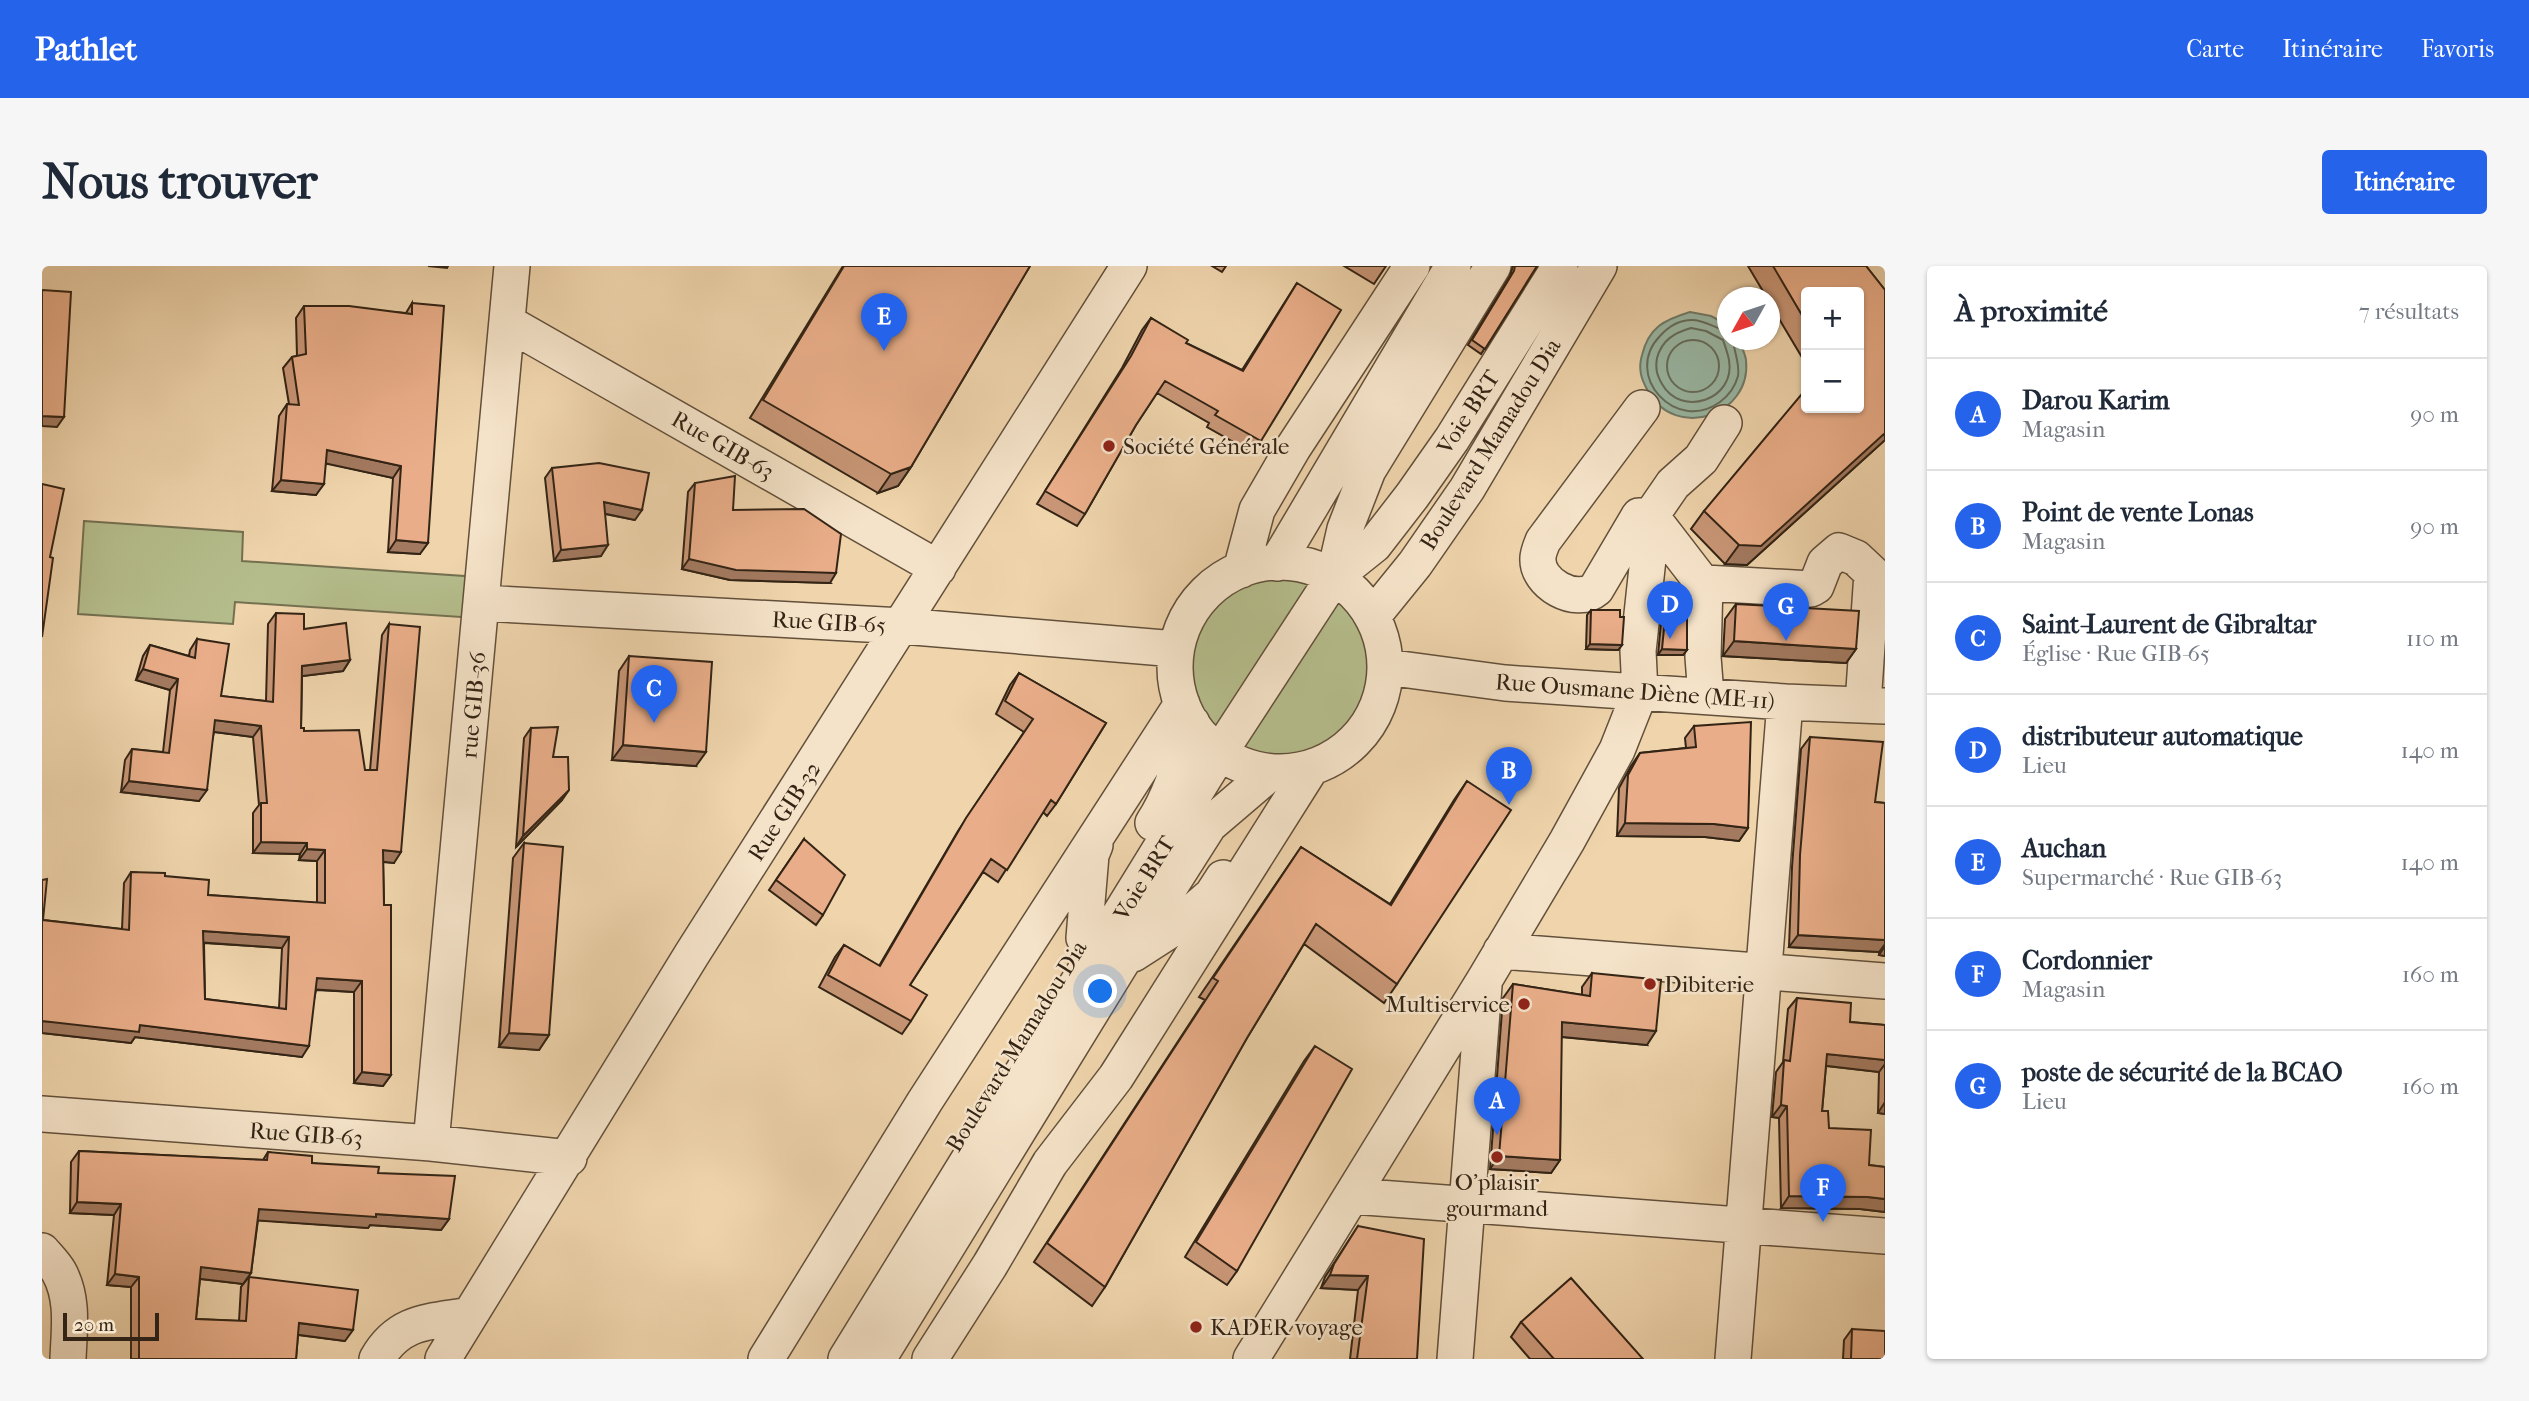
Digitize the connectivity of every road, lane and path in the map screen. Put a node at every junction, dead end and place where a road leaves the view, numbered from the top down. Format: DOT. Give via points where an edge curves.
graph roads {
  1 [pos="512,266"];
  2 [pos="1129,266"];
  3 [pos="1412,266"];
  4 [pos="1453,266"];
  5 [pos="1493,266"];
  6 [pos="1560,266"];
  7 [pos="1599,266"];
  8 [pos="508,323"];
  9 [pos="1642,408"];
  10 [pos="1709,427"];
  11 [pos="1650,522"];
  12 [pos="1277,563"];
  13 [pos="939,568"];
  14 [pos="1241,570"];
  15 [pos="1334,577"];
  16 [pos="1705,588"];
  17 [pos="482,603"];
  18 [pos="1372,617"];
  19 [pos="902,626"];
  20 [pos="1176,649"];
  21 [pos="1386,667"];
  22 [pos="1640,692"];
  23 [pos="1706,696"];
  24 [pos="1785,702"];
  25 [pos="1874,705"];
  26 [pos="1187,713"];
  27 [pos="1220,752"];
  28 [pos="1283,776"];
  29 [pos="1098,835"];
  30 [pos="1084,938"];
  31 [pos="1493,965"];
  32 [pos="1763,971"];
  33 [pos="1885,981"];
  34 [pos="42,1114"];
  35 [pos="430,1143"];
  36 [pos="569,1158"];
  37 [pos="1352,1196"];
  38 [pos="1467,1205"];
  39 [pos="1744,1225"];
  40 [pos="1885,1236"];
  41 [pos="42,1251"];
  42 [pos="470,1315"];
  43 [pos="68,1359"];
  44 [pos="377,1359"];
  45 [pos="443,1359"];
  46 [pos="766,1359"];
  47 [pos="821,1359"];
  48 [pos="846,1359"];
  49 [pos="878,1359"];
  50 [pos="930,1359"];
  51 [pos="1251,1359"];
  52 [pos="1454,1359"];
  53 [pos="1733,1359"];
  1 -- 8 [label="street, rue GIB-36"];
  2 -- 13 [label="street, Rue GIB-32"];
  3 -- 14 [label="street" via="1257,509"];
  4 -- 12 [label="street"];
  5 -- 15 [label="street, Voie BRT" via="1368,470 1345,529"];
  6 -- 15 [label="street, Voie BRT" via="1412,496 1374,545"];
  7 -- 18 [label="street, Boulevard Mamadou Dia" via="1467,489"];
  8 -- 13 [label="street, Rue GIB-63"];
  8 -- 17 [label="street, rue GIB-36"];
  9 -- 11 [label="street" via="1543,541 1537,560 1559,590 1591,594"];
  10 -- 11 [label="street" via="1694,453 1666,478"];
  11 -- 16 [label="street" via="1695,589"];
  11 -- 22 [label="street" via="1638,651"];
  12 -- 14 [label="street"];
  12 -- 15 [label="street" via="1307,566"];
  13 -- 19 [label="street, Rue GIB-32"];
  14 -- 20 [label="street" via="1198,601"];
  15 -- 18 [label="street" via="1356,595"];
  15 -- 27 [label="street, Voie BRT"];
  16 -- 23 [label="street"];
  16 -- 25 [label="street" via="1814,599 1824,592 1833,569 1841,562 1851,566 1863,577 1869,601"];
  17 -- 19 [label="street, Rue GIB-65"];
  17 -- 35 [label="street, rue GIB-36"];
  18 -- 21 [label="street"];
  19 -- 20 [label="street, Rue GIB-65"];
  19 -- 36 [label="street, Rue GIB-32" via="692,954"];
  20 -- 26 [label="street" via="1177,686"];
  21 -- 22 [label="street, Rue Ousmane Diène (ME-11)" via="1505,683"];
  21 -- 28 [label="street, Boulevard Mamadou Dia" via="1376,711 1365,730 1341,753"];
  22 -- 23 [label="street, Rue Ousmane Diène (ME-11)"];
  22 -- 31 [label="street" via="1617,750"];
  23 -- 24 [label="street, Rue Ousmane Diène (ME-11)"];
  24 -- 25 [label="street, Rue Ousmane Diène (ME-11)"];
  24 -- 32 [label="street"];
  26 -- 27 [label="street" via="1201,735"];
  26 -- 29 [label="street"];
  26 -- 30 [label="street, Boulevard Mamadou Dia" via="1165,805"];
  27 -- 28 [label="street" via="1233,761"];
  27 -- 48 [label="street, Voie BRT"];
  28 -- 49 [label="street, Boulevard Mamadou Dia" via="1209,825"];
  28 -- 50 [label="street" via="1116,1077 1050,1163"];
  29 -- 30 [label="street" via="1091,856"];
  29 -- 46 [label="street" via="925,1101"];
  30 -- 47 [label="street, Boulevard Mamadou Dia"];
  31 -- 32 [label="street"];
  31 -- 37 [label="street"];
  31 -- 38 [label="street"];
  32 -- 33 [label="street"];
  32 -- 39 [label="street"];
  34 -- 35 [label="street, Rue GIB-63"];
  35 -- 36 [label="street, Rue GIB-63"];
  36 -- 42 [label="street, Rue GIB-32"];
  37 -- 38 [label="street"];
  37 -- 51 [label="street"];
  38 -- 39 [label="street"];
  38 -- 52 [label="street"];
  39 -- 40 [label="street"];
  39 -- 53 [label="street"];
  41 -- 43 [label="street" via="59,1272 66,1292"];
  42 -- 44 [label="street" via="404,1329 386,1343"];
  42 -- 45 [label="street, Rue GIB-32"];
}
